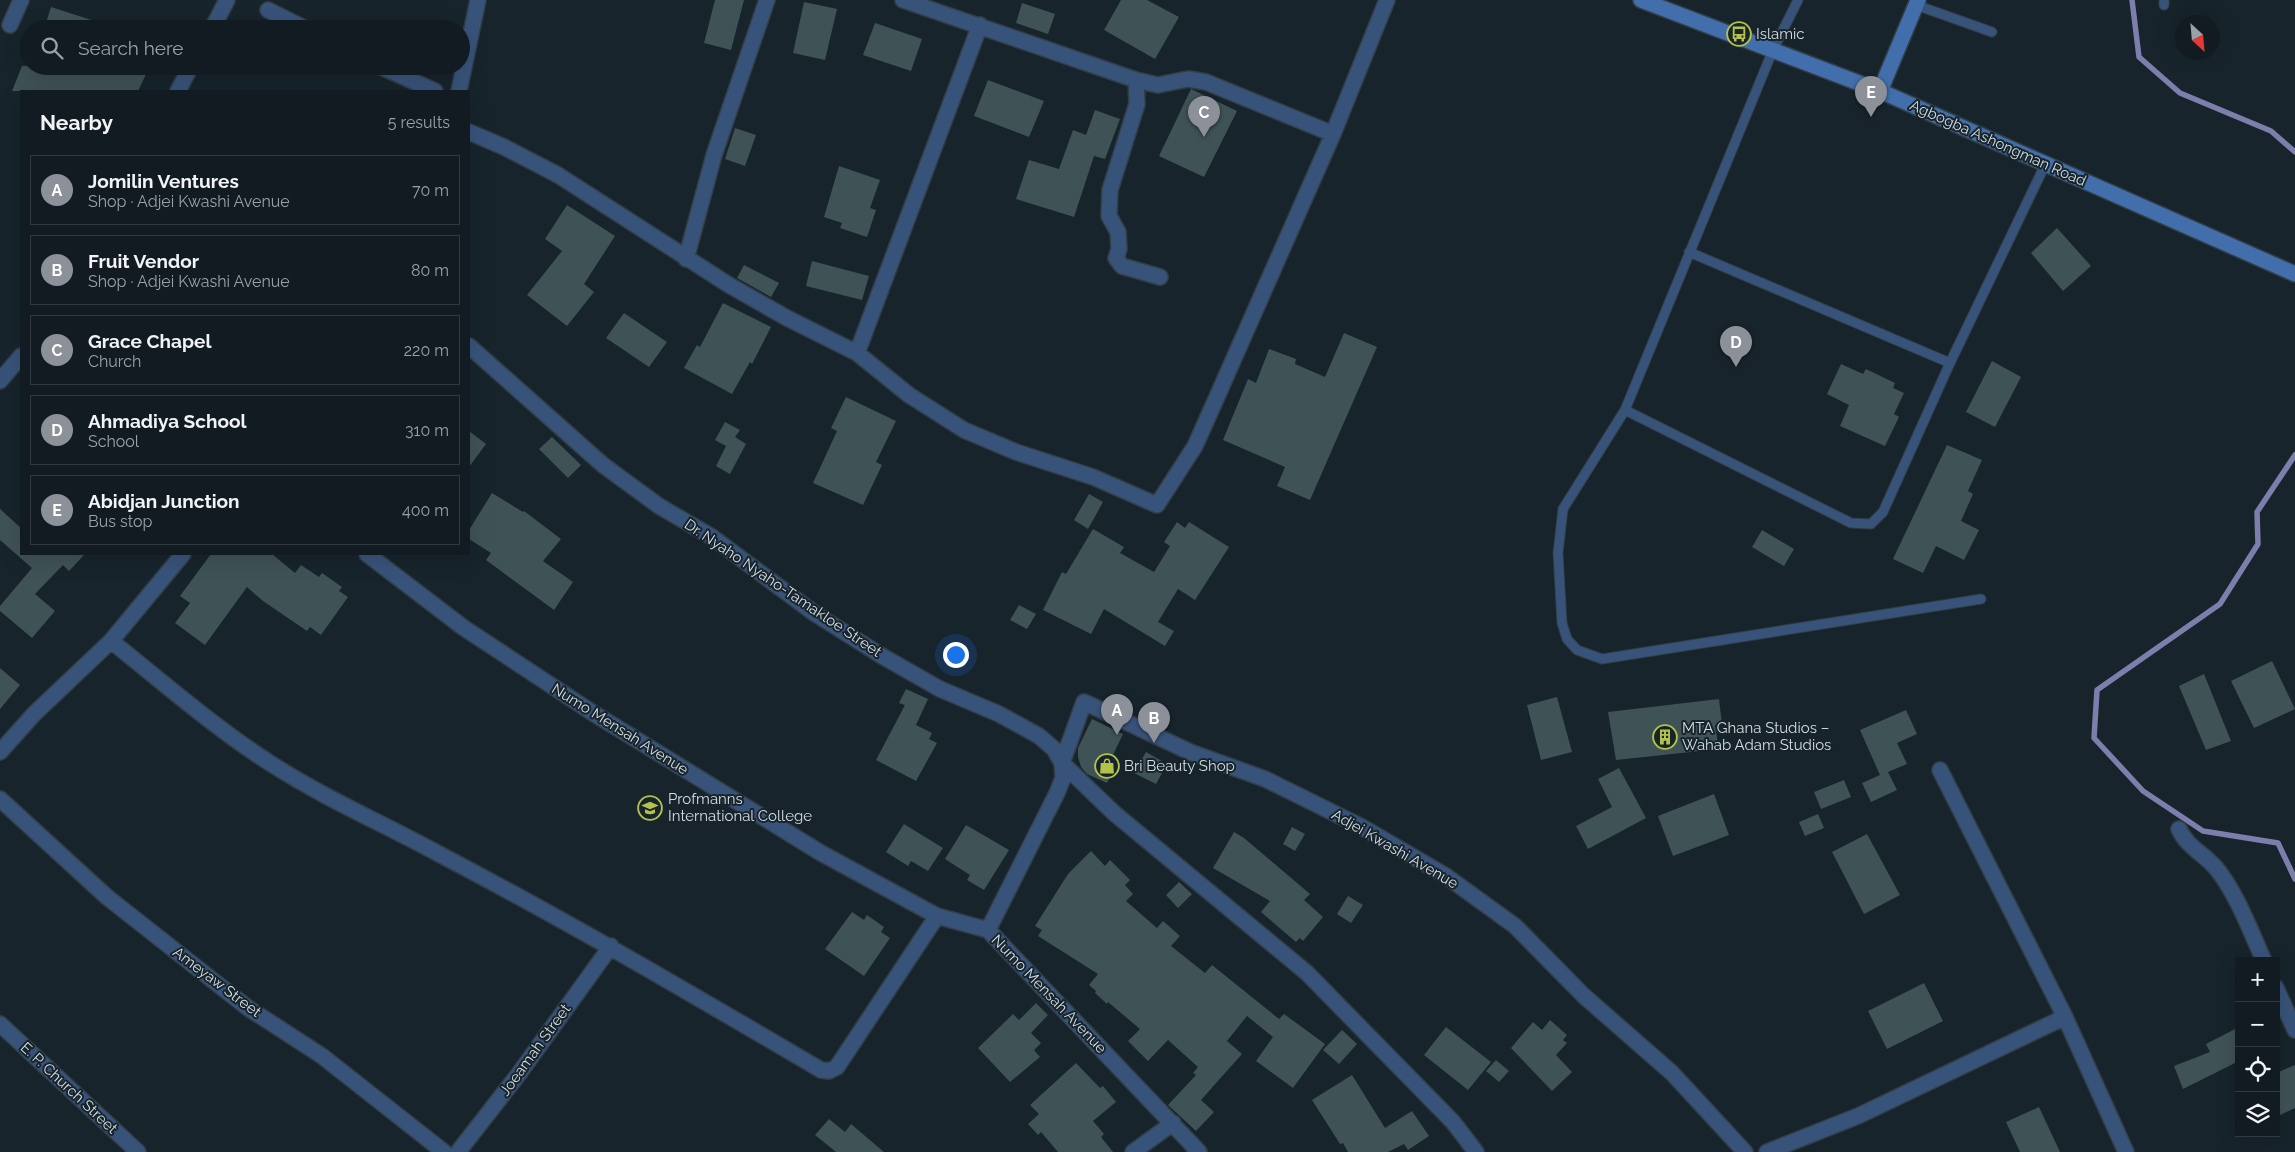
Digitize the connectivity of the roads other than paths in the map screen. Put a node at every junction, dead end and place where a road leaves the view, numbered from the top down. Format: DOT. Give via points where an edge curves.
graph roads {
  1 [pos="21,0"];
  2 [pos="227,0"];
  3 [pos="478,0"];
  4 [pos="767,0"];
  5 [pos="902,0"];
  6 [pos="1387,0"];
  7 [pos="1641,0"];
  8 [pos="1798,0"];
  9 [pos="1917,2"];
  10 [pos="268,10"];
  11 [pos="217,20"];
  12 [pos="288,20"];
  13 [pos="10,25"];
  14 [pos="980,25"];
  15 [pos="1992,32"];
  16 [pos="470,38"];
  17 [pos="1773,50"];
  18 [pos="186,75"];
  19 [pos="399,75"];
  20 [pos="462,75"];
  21 [pos="1136,80"];
  22 [pos="179,90"];
  23 [pos="433,90"];
  24 [pos="459,90"];
  25 [pos="1880,91"];
  26 [pos="470,132"];
  27 [pos="1334,134"];
  28 [pos="2045,165"];
  29 [pos="1689,252"];
  30 [pos="686,259"];
  31 [pos="2295,274"];
  32 [pos="1160,277"];
  33 [pos="470,347"];
  34 [pos="857,353"];
  35 [pos="20,357"];
  36 [pos="1950,363"];
  37 [pos="0,382"];
  38 [pos="1625,410"];
  39 [pos="182,555"];
  40 [pos="368,555"];
  41 [pos="1981,599"];
  42 [pos="110,641"];
  43 [pos="0,752"];
  44 [pos="1062,763"];
  45 [pos="1940,770"];
  46 [pos="3,809"];
  47 [pos="2179,829"];
  48 [pos="937,916"];
  49 [pos="988,930"];
  50 [pos="611,946"];
  51 [pos="2262,957"];
  52 [pos="2280,997"];
  53 [pos="2065,1017"];
  54 [pos="0,1024"];
  55 [pos="2295,1030"];
  56 [pos="1173,1123"];
  57 [pos="138,1152"];
  58 [pos="444,1152"];
  59 [pos="458,1152"];
  60 [pos="1133,1152"];
  61 [pos="1200,1152"];
  62 [pos="1476,1152"];
  63 [pos="1745,1152"];
  64 [pos="1767,1152"];
  65 [pos="2126,1152"];
  1 -- 13 [label="street"];
  2 -- 11 [label="street"];
  3 -- 16 [label="street"];
  4 -- 30 [label="street" via="714,156"];
  5 -- 14 [label="street"];
  6 -- 27 [label="street"];
  7 -- 17 [label="street, Agbogba Ashongman Road"];
  8 -- 17 [label="lane"];
  9 -- 15 [label="lane"];
  9 -- 25 [label="street"];
  10 -- 12 [label="street"];
  14 -- 21 [label="street"];
  14 -- 34 [label="street"];
  17 -- 25 [label="street, Agbogba Ashongman Road"];
  17 -- 29 [label="lane"];
  18 -- 22 [label="street"];
  19 -- 23 [label="street"];
  20 -- 24 [label="street"];
  21 -- 27 [label="street" via="1158,84 1188,79 1206,82"];
  21 -- 32 [label="street" via="1138,104 1110,190 1109,216 1118,232 1118,263"];
  25 -- 28 [label="street, Agbogba Ashongman Road"];
  26 -- 30 [label="street" via="558,176"];
  27 -- 34 [label="street" via="1195,446 1157,505 1093,477 1016,452 964,430 909,395"];
  28 -- 31 [label="street, Agbogba Ashongman Road"];
  28 -- 36 [label="lane"];
  29 -- 36 [label="lane"];
  29 -- 38 [label="lane"];
  30 -- 34 [label="street" via="779,313"];
  33 -- 44 [label="street, Dr. Nyaho Nyaho-Tamakloe Street" via="603,466 659,506 712,537 814,613 882,656 940,689 999,714 1039,736 1054,749"];
  35 -- 37 [label="street"];
  36 -- 38 [label="lane" via="1883,512 1871,524 1851,523"];
  38 -- 41 [label="lane" via="1574,488 1561,518 1558,553 1562,623 1567,639 1577,650 1602,659"];
  39 -- 42 [label="street"];
  40 -- 48 [label="street, Numo Mensah Avenue" via="464,628 592,713 821,853"];
  42 -- 43 [label="street" via="34,714"];
  42 -- 50 [label="street" via="273,766"];
  44 -- 49 [label="street" via="1063,778 1057,794"];
  44 -- 62 [label="street, Dr. Nyaho Nyaho-Tamakloe Street" via="1122,819 1308,972 1453,1122"];
  44 -- 63 [label="street, Adjei Kwashi Avenue" via="1084,702 1190,752 1265,779 1362,827 1446,876 1515,926 1584,996 1672,1073"];
  45 -- 53 [label="street"];
  46 -- 58 [label="street, Ameyaw Street" via="107,897 248,1008 322,1056"];
  47 -- 51 [label="street" via="2187,844 2216,869 2232,893"];
  48 -- 49 [label="street, Numo Mensah Avenue"];
  48 -- 50 [label="street" via="837,1067 829,1071 820,1070"];
  49 -- 56 [label="street, Numo Mensah Avenue"];
  50 -- 59 [label="street, Joeamah Street"];
  52 -- 55 [label="street"];
  53 -- 64 [label="street" via="1858,1116"];
  53 -- 65 [label="street"];
  54 -- 57 [label="street, E. P. Church Street"];
  56 -- 60 [label="street"];
  56 -- 61 [label="street, Numo Mensah Avenue"];
}
